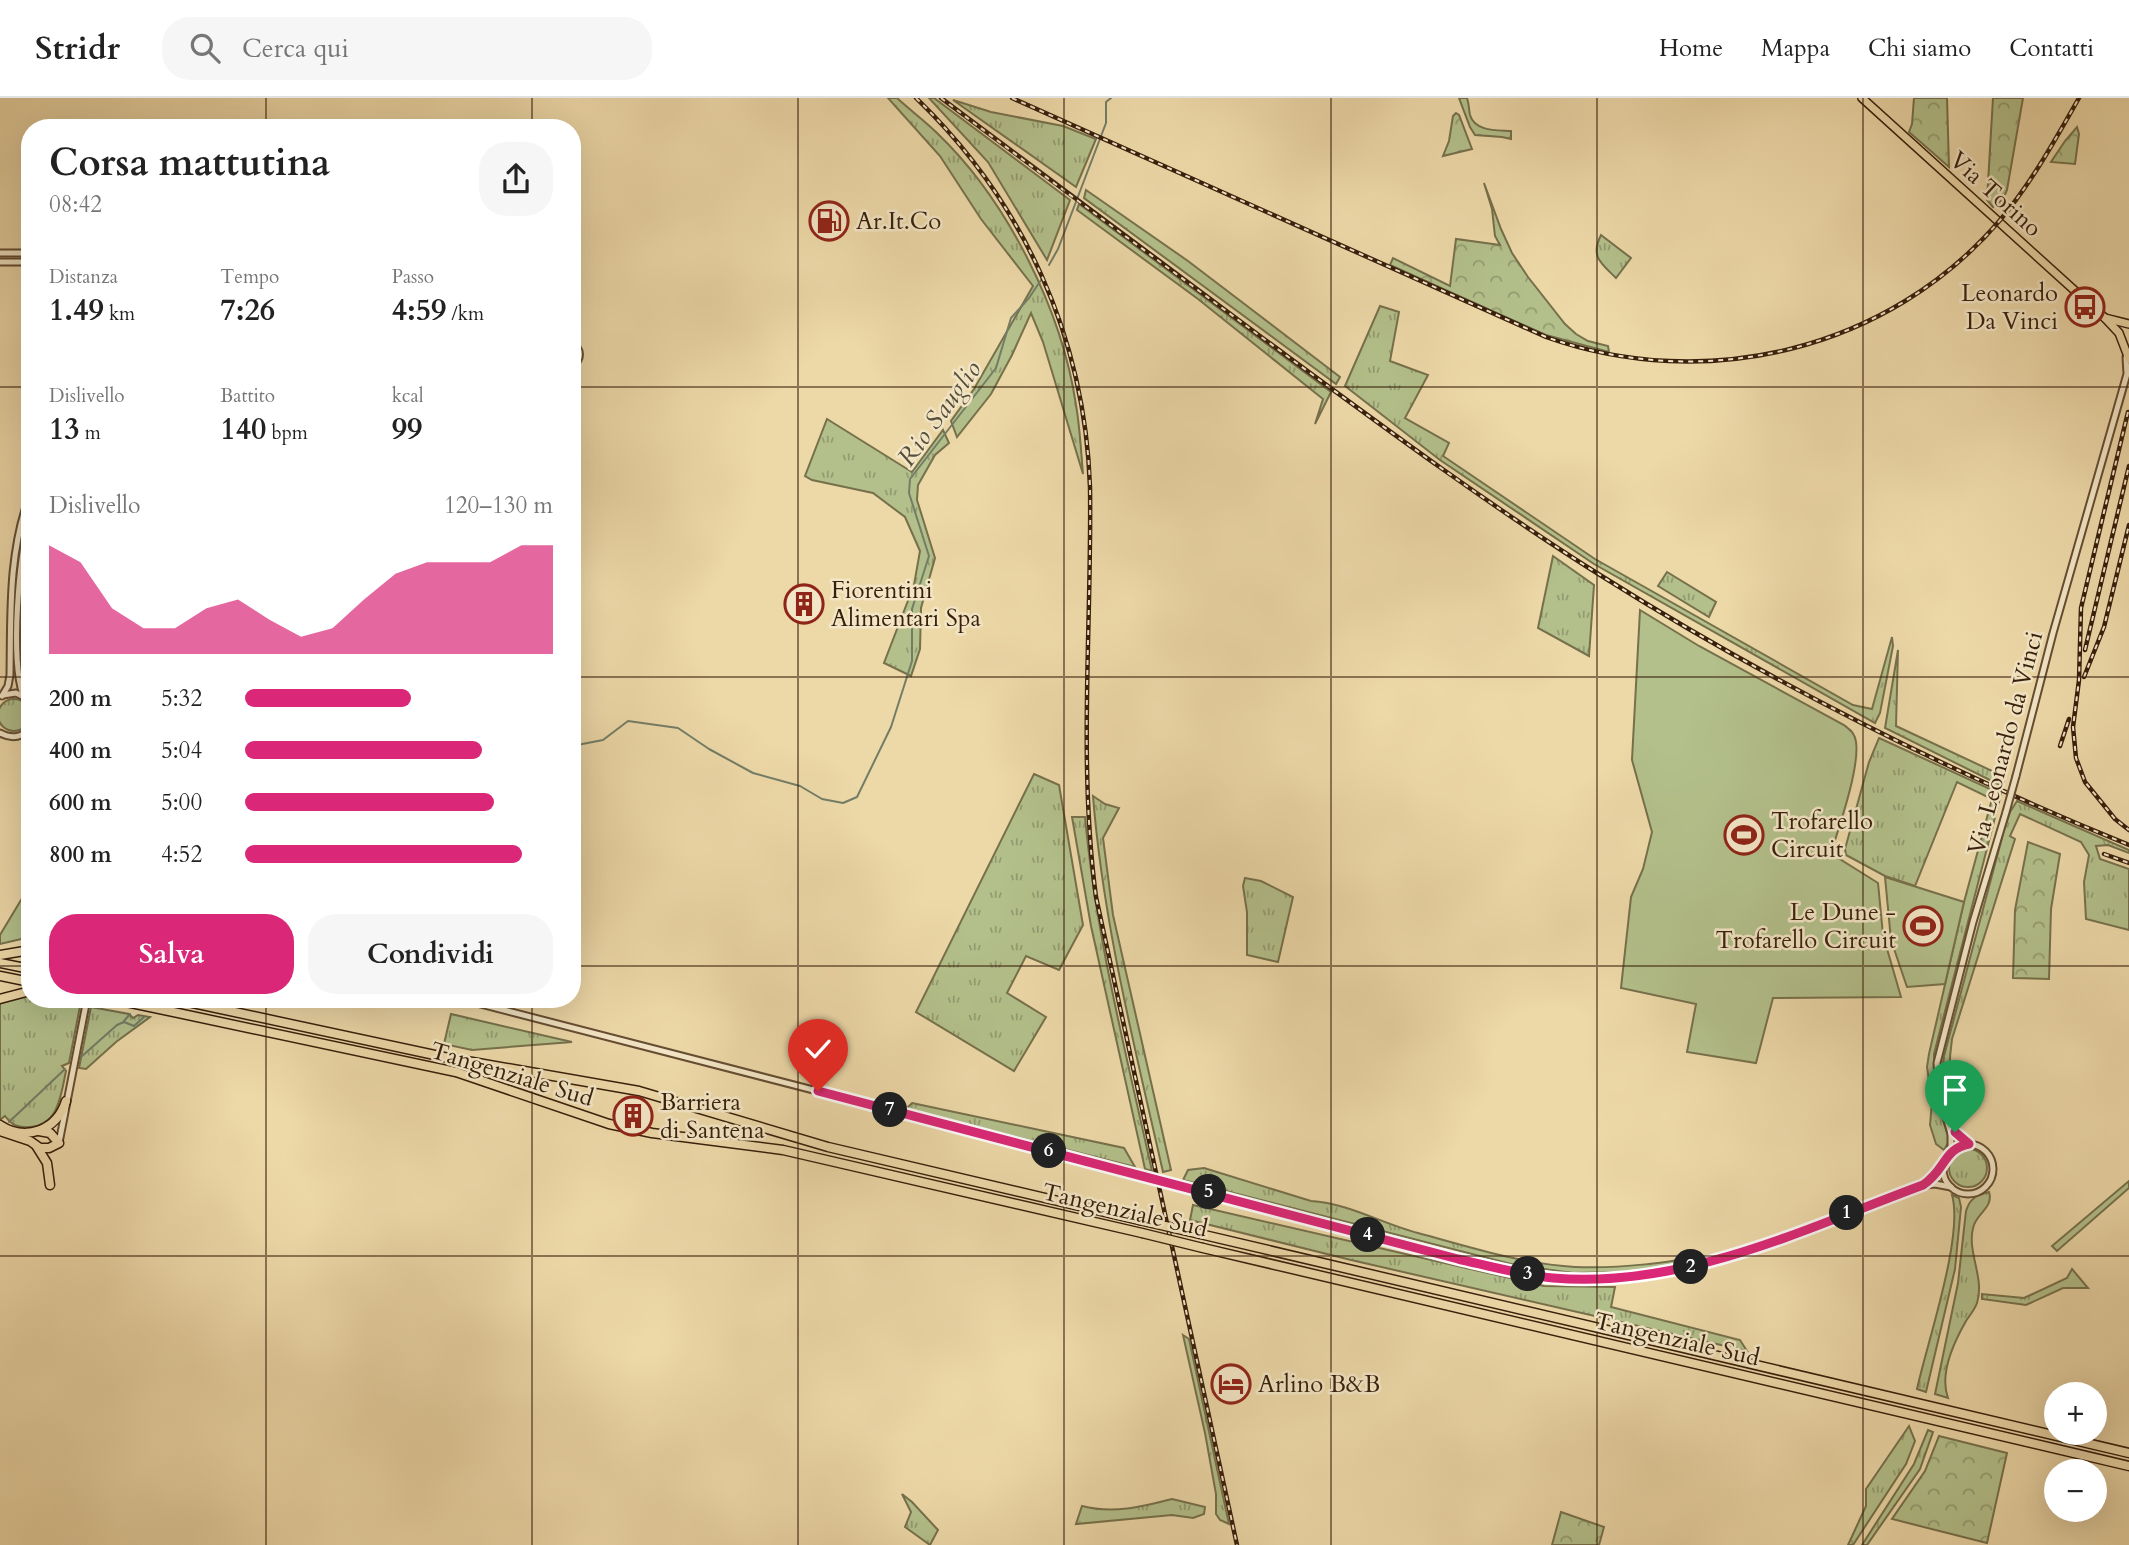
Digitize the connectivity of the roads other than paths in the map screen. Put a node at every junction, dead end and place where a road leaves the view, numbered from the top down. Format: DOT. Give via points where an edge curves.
graph roads {
  1 [pos="1862,98"];
  2 [pos="0,253"];
  3 [pos="21,253"];
  4 [pos="0,262"];
  5 [pos="21,262"];
  6 [pos="2105,318"];
  7 [pos="2129,324"];
  8 [pos="2129,331"];
  9 [pos="2126,354"];
  10 [pos="2128,374"];
  11 [pos="21,529"];
  12 [pos="21,584"];
  13 [pos="21,680"];
  14 [pos="1,696"];
  15 [pos="21,696"];
  16 [pos="0,733"];
  17 [pos="21,735"];
  18 [pos="21,952"];
  19 [pos="0,955"];
  20 [pos="0,963"];
  21 [pos="21,967"];
  22 [pos="0,976"];
  23 [pos="21,980"];
  24 [pos="21,993"];
  25 [pos="0,999"];
  26 [pos="85,1008"];
  27 [pos="154,1008"];
  28 [pos="216,1008"];
  29 [pos="496,1008"];
  30 [pos="66,1101"];
  31 [pos="1948,1123"];
  32 [pos="0,1125"];
  33 [pos="0,1131"];
  34 [pos="39,1131"];
  35 [pos="59,1143"];
  36 [pos="1969,1144"];
  37 [pos="34,1145"];
  38 [pos="1951,1151"];
  39 [pos="1944,1166"];
  40 [pos="50,1185"];
  41 [pos="1923,1185"];
  42 [pos="1952,1188"];
  43 [pos="2129,1453"];
  44 [pos="2129,1466"];
  1 -- 6 [label="main road, Via Torino"];
  2 -- 3 [label="street"];
  4 -- 5 [label="street"];
  6 -- 7 [label="main road, Via Torino"];
  6 -- 9 [label="main road, Via Torino" via="2119,333"];
  8 -- 9 [label="main road" via="2124,340"];
  9 -- 10 [label="street, Via Leonardo da Vinci"];
  10 -- 31 [label="street, Via Leonardo da Vinci, bridge" via="1940,1049 1937,1079"];
  11 -- 14 [label="street" via="11,607 10,675"];
  12 -- 13 [label="street"];
  14 -- 15 [label="street"];
  16 -- 17 [label="street"];
  18 -- 19 [label="highway"];
  20 -- 21 [label="highway"];
  22 -- 23 [label="highway"];
  24 -- 25 [label="highway"];
  26 -- 30 [label="street"];
  27 -- 44 [label="highway, Tangenziale Sud, bridge" via="456,1072 609,1124 783,1150"];
  28 -- 43 [label="highway, Tangenziale Sud, bridge" via="444,1057 632,1089 828,1147"];
  29 -- 41 [label="street, bridge" via="1506,1270 1552,1278 1643,1276 1692,1267"];
  30 -- 34 [label="highway" via="58,1118"];
  30 -- 35 [label="street"];
  31 -- 36 [label="street"];
  31 -- 38 [label="street, Via Leonardo da Vinci"];
  32 -- 34 [label="highway" via="18,1133"];
  33 -- 37 [label="highway"];
  34 -- 35 [label="highway" via="50,1132"];
  35 -- 37 [label="highway" via="46,1149"];
  36 -- 38 [label="street"];
  36 -- 42 [label="street" via="1990,1156 1992,1178 1973,1193"];
  37 -- 40 [label="highway" via="47,1163"];
  38 -- 39 [label="street"];
  39 -- 41 [label="street"];
  39 -- 42 [label="street"];
  41 -- 42 [label="street"];
}
